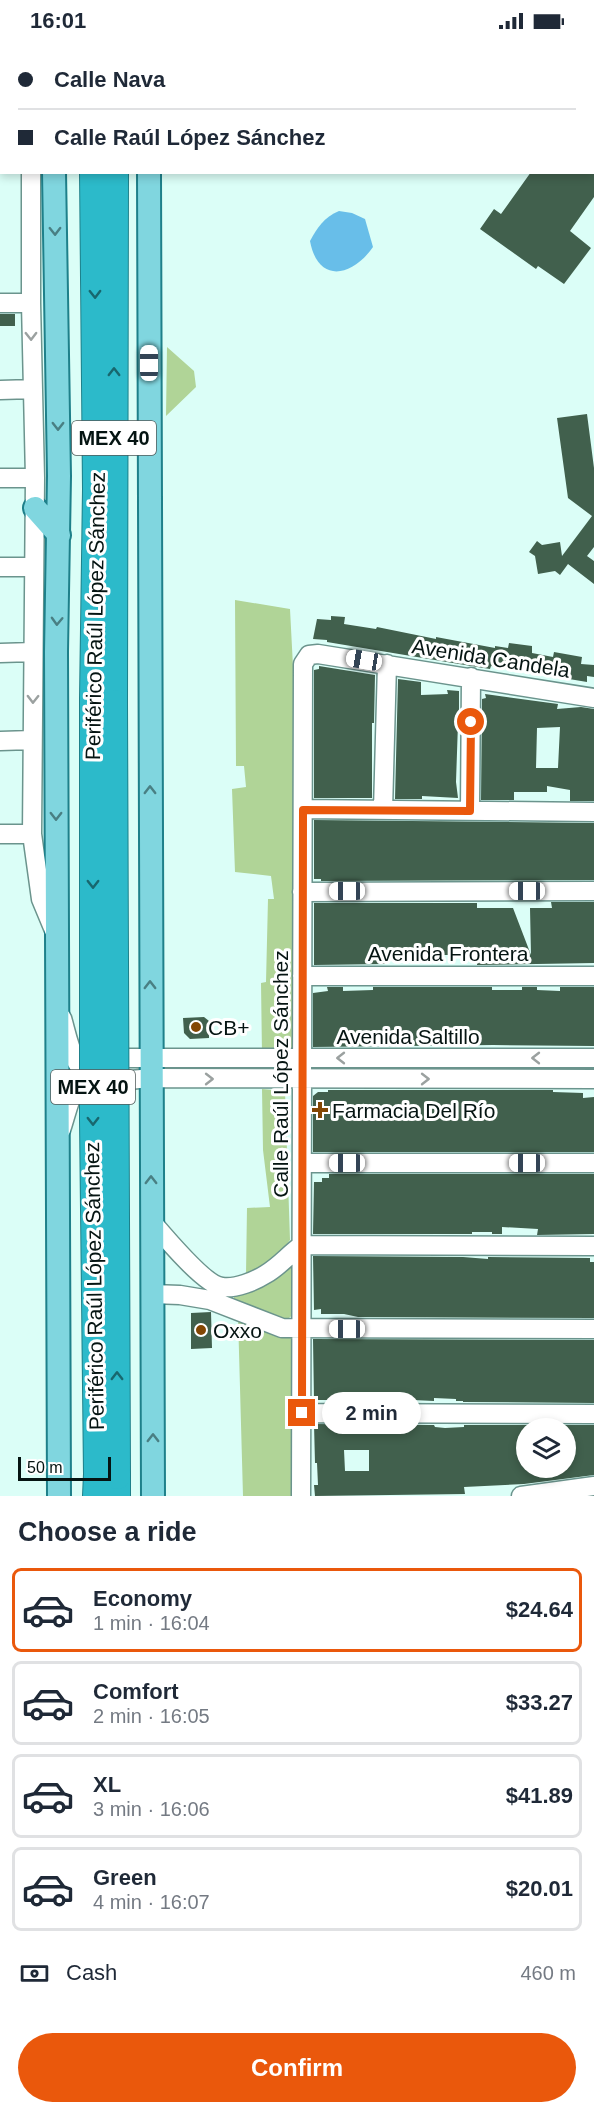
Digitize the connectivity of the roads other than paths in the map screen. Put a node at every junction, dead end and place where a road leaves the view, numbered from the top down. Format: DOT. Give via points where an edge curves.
graph roads {
  1 [pos="31,174"];
  2 [pos="54,174"];
  3 [pos="93,174"];
  4 [pos="115,174"];
  5 [pos="149,174"];
  6 [pos="0,303"];
  7 [pos="31,303"];
  8 [pos="33,389"];
  9 [pos="0,390"];
  10 [pos="0,478"];
  11 [pos="35,478"];
  12 [pos="35,508"];
  13 [pos="59,535"];
  14 [pos="0,567"];
  15 [pos="34,567"];
  16 [pos="33,652"];
  17 [pos="0,653"];
  18 [pos="309,655"];
  19 [pos="387,664"];
  20 [pos="471,678"];
  21 [pos="594,698"];
  22 [pos="103,701"];
  23 [pos="32,740"];
  24 [pos="0,741"];
  25 [pos="303,810"];
  26 [pos="383,810"];
  27 [pos="470,811"];
  28 [pos="594,812"];
  29 [pos="0,834"];
  30 [pos="32,834"];
  31 [pos="302,891"];
  32 [pos="594,891"];
  33 [pos="57,936"];
  34 [pos="302,976"];
  35 [pos="594,976"];
  36 [pos="57,1003"];
  37 [pos="302,1058"];
  38 [pos="594,1058"];
  39 [pos="151,1068"];
  40 [pos="84,1071"];
  41 [pos="302,1079"];
  42 [pos="594,1079"];
  43 [pos="57,1143"];
  44 [pos="594,1163"];
  45 [pos="302,1164"];
  46 [pos="152,1222"];
  47 [pos="302,1245"];
  48 [pos="594,1246"];
  49 [pos="152,1294"];
  50 [pos="302,1329"];
  51 [pos="594,1329"];
  52 [pos="302,1413"];
  53 [pos="594,1414"];
  54 [pos="107,1486"];
  55 [pos="594,1486"];
  56 [pos="58,1496"];
  57 [pos="153,1496"];
  58 [pos="302,1496"];
  59 [pos="521,1496"];
  1 -- 7 [label="street"];
  2 -- 13 [label="main road, Periférico Raúl López Sánchez, one-way"];
  3 -- 22 [label="highway, Periférico Raúl López Sánchez / MEX 40, one-way"];
  22 -- 4 [label="highway, Periférico Raúl López Sánchez / MEX 40, one-way"];
  39 -- 5 [label="main road, one-way"];
  6 -- 7 [label="street"];
  7 -- 8 [label="street, one-way"];
  8 -- 9 [label="street"];
  8 -- 11 [label="street"];
  10 -- 11 [label="street"];
  11 -- 12 [label="street"];
  12 -- 13 [label="main road"];
  12 -- 15 [label="street"];
  13 -- 33 [label="main road, Periférico Raúl López Sánchez, one-way"];
  14 -- 15 [label="street"];
  15 -- 16 [label="street"];
  16 -- 17 [label="street"];
  16 -- 23 [label="street, one-way"];
  18 -- 19 [label="street, Avenida Candela"];
  18 -- 25 [label="street, Calle Raúl López Sánchez" via="303,664"];
  19 -- 20 [label="street, Avenida Candela"];
  19 -- 26 [label="street"];
  20 -- 21 [label="street, Avenida Candela"];
  20 -- 27 [label="street"];
  22 -- 54 [label="highway, Periférico Raúl López Sánchez / MEX 40, bridge" via="93,1120"];
  23 -- 24 [label="street"];
  23 -- 30 [label="street"];
  25 -- 26 [label="street"];
  25 -- 31 [label="street, Calle Raúl López Sánchez"];
  26 -- 27 [label="street"];
  27 -- 28 [label="street"];
  29 -- 30 [label="street"];
  30 -- 33 [label="street" via="41,899"];
  31 -- 32 [label="street"];
  31 -- 34 [label="street, Calle Raúl López Sánchez"];
  33 -- 36 [label="main road, Periférico Raúl López Sánchez"];
  34 -- 35 [label="street, Avenida Frontera"];
  34 -- 37 [label="street, Calle Raúl López Sánchez"];
  36 -- 40 [label="street, Periférico Raúl López Sánchez" via="74,1058"];
  36 -- 43 [label="main road, Periférico Raúl López Sánchez"];
  38 -- 37 [label="street, Avenida Saltillo, one-way"];
  37 -- 39 [label="street, Avenida Saltillo"];
  37 -- 41 [label="street, Calle Raúl López Sánchez"];
  39 -- 40 [label="street" via="98,1080"];
  39 -- 41 [label="street, Avenida Saltillo, one-way"];
  46 -- 39 [label="main road, one-way"];
  40 -- 43 [label="street, Periférico Raúl López Sánchez"];
  41 -- 42 [label="street, Avenida Saltillo, one-way"];
  41 -- 45 [label="street, Calle Raúl López Sánchez"];
  43 -- 56 [label="main road, Periférico Raúl López Sánchez"];
  44 -- 45 [label="street"];
  45 -- 47 [label="street, Calle Raúl López Sánchez"];
  46 -- 47 [label="street" via="196,1269 221,1287 239,1285 266,1274"];
  46 -- 49 [label="main road"];
  47 -- 48 [label="street"];
  47 -- 50 [label="street, Calle Raúl López Sánchez"];
  49 -- 50 [label="street" via="210,1300 282,1328"];
  57 -- 49 [label="main road, one-way"];
  50 -- 51 [label="street"];
  50 -- 52 [label="street, Calle Raúl López Sánchez"];
  52 -- 53 [label="street"];
  52 -- 58 [label="street, Calle Raúl López Sánchez"];
  55 -- 59 [label="street"];
}
